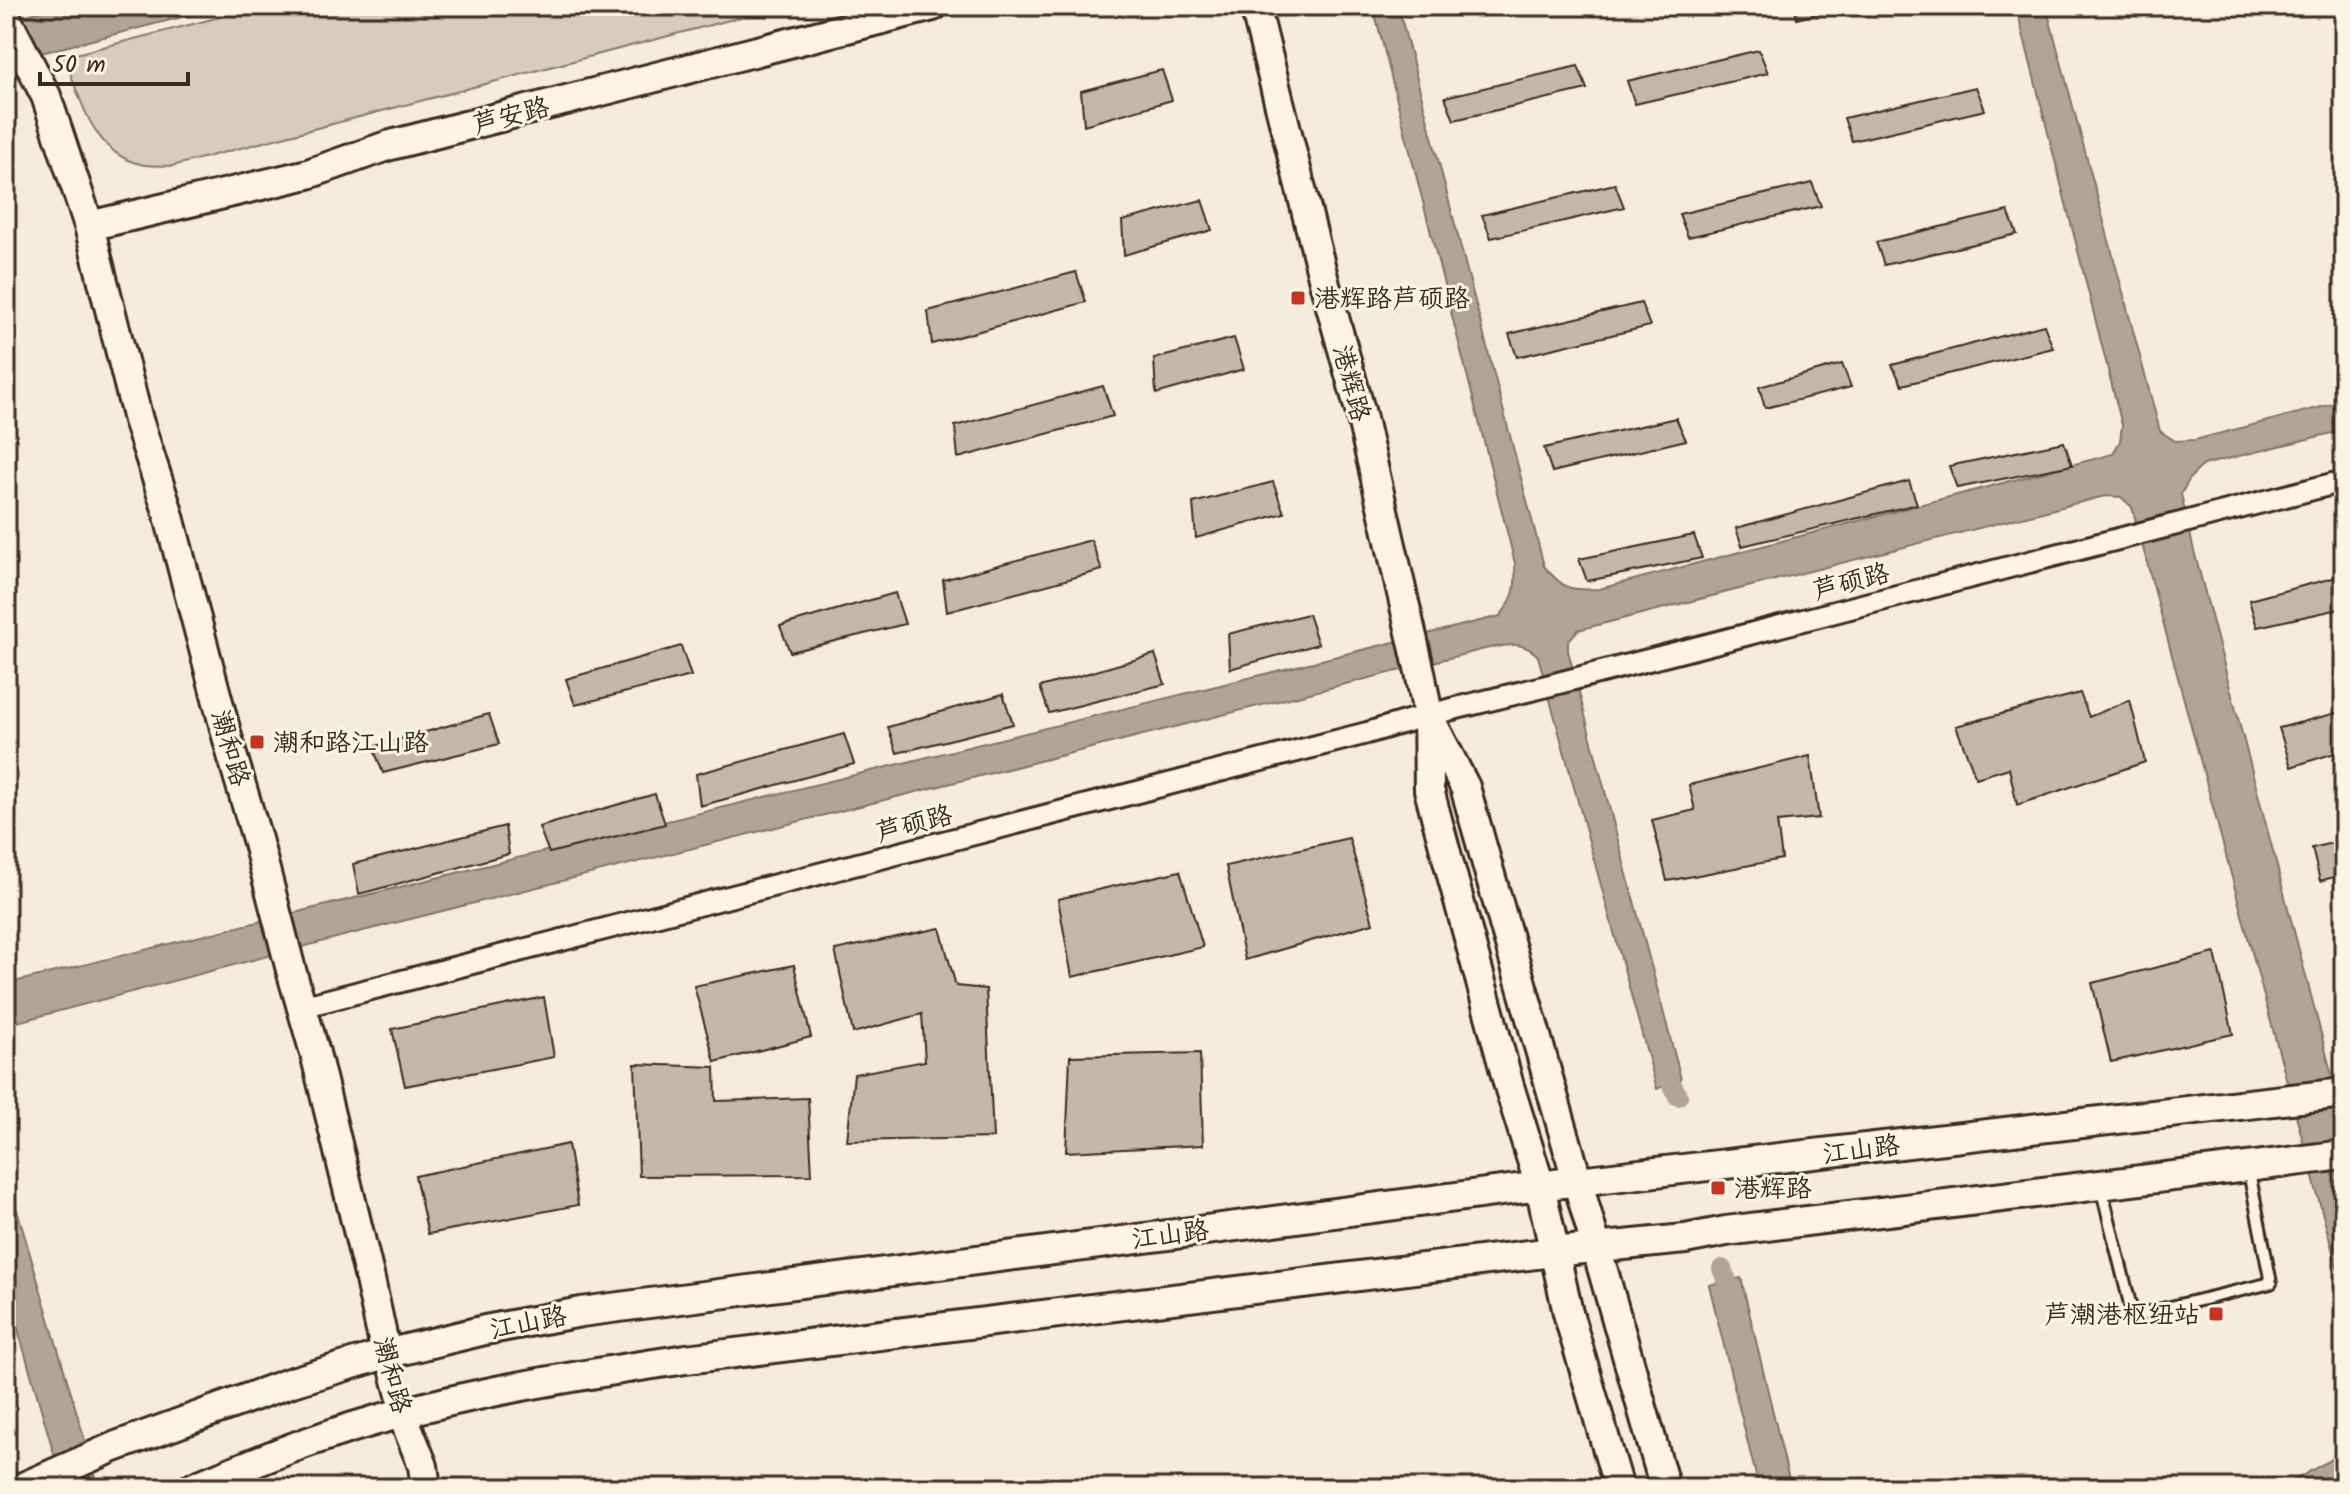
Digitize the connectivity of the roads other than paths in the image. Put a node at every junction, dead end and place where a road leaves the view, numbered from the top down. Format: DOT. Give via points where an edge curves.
graph roads {
  1 [pos="933,6"];
  2 [pos="1255,6"];
  3 [pos="6,18"];
  4 [pos="89,226"];
  5 [pos="2344,481"];
  6 [pos="1428,715"];
  7 [pos="301,1007"];
  8 [pos="2344,1093"];
  9 [pos="2344,1155"];
  10 [pos="2248,1167"];
  11 [pos="1578,1181"];
  12 [pos="2100,1185"];
  13 [pos="1540,1186"];
  14 [pos="1597,1248"];
  15 [pos="1553,1252"];
  16 [pos="386,1354"];
  17 [pos="402,1414"];
  18 [pos="27,1485"];
  19 [pos="192,1488"];
  20 [pos="426,1488"];
  21 [pos="1619,1488"];
  22 [pos="1665,1488"];
  1 -- 4 [label="main road, 芦安路" via="387,146 308,174"];
  2 -- 6 [label="main road, 港辉路" via="1361,414"];
  3 -- 4 [label="main road, 潮和路" via="46,96"];
  4 -- 7 [label="main road, 潮和路"];
  5 -- 6 [label="street, 芦硕路"];
  6 -- 7 [label="street, 芦硕路"];
  6 -- 11 [label="main road, 港辉路" via="1465,787"];
  6 -- 13 [label="main road, 港辉路" via="1429,790"];
  7 -- 16 [label="main road, 潮和路"];
  8 -- 11 [label="main road, 江山路"];
  9 -- 10 [label="main road"];
  10 -- 12 [label="main road"];
  10 -- 12 [label="lane" via="2271,1283 2133,1316"];
  11 -- 13 [label="main road, 江山路"];
  11 -- 14 [label="main road, 港辉路"];
  12 -- 14 [label="main road"];
  13 -- 15 [label="main road, 港辉路"];
  13 -- 16 [label="main road, 江山路" via="595,1310"];
  14 -- 15 [label="main road"];
  14 -- 22 [label="main road, 港辉路"];
  15 -- 17 [label="main road" via="686,1359 498,1390"];
  15 -- 21 [label="main road, 港辉路"];
  16 -- 17 [label="street, 潮和路"];
  16 -- 18 [label="main road, 江山路" via="292,1382"];
  17 -- 19 [label="main road" via="312,1440"];
  17 -- 20 [label="main road, 潮和路"];
}
